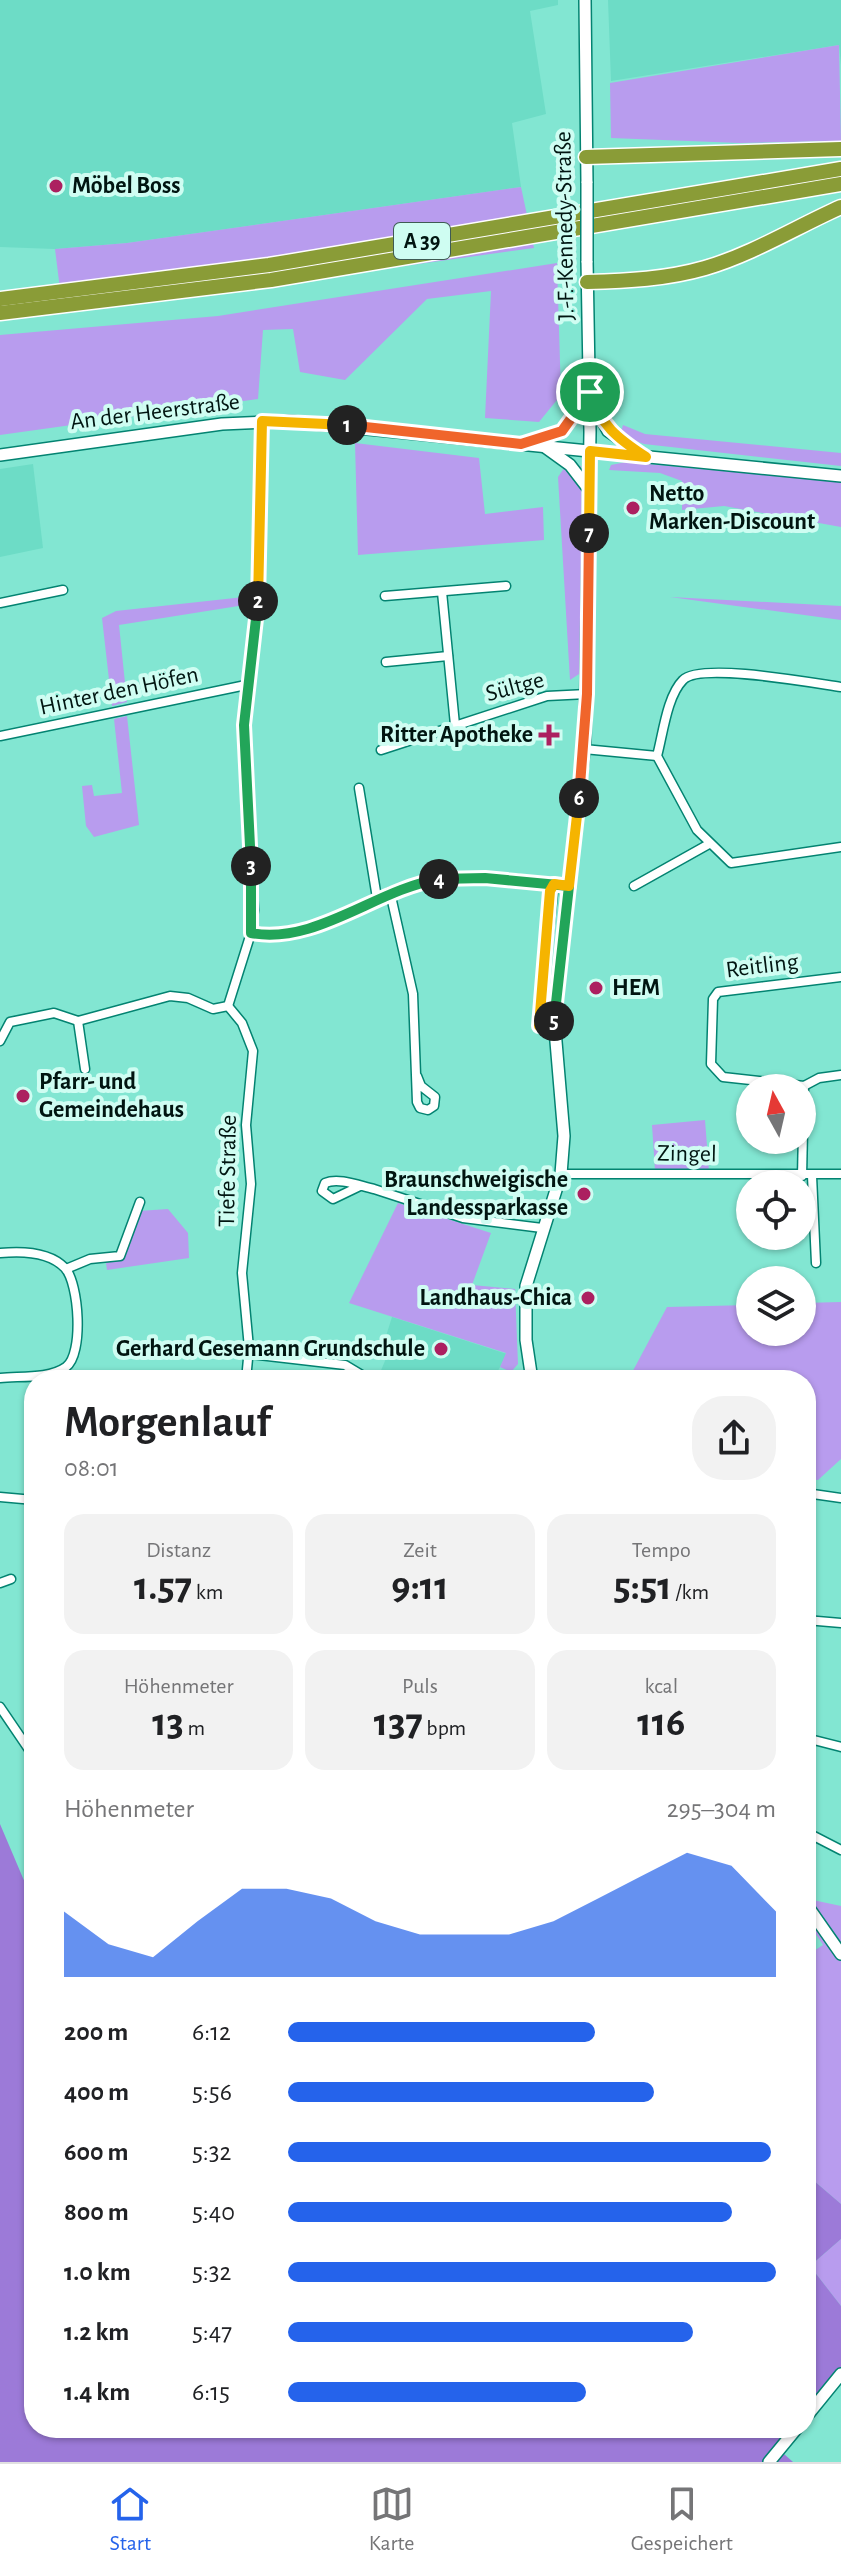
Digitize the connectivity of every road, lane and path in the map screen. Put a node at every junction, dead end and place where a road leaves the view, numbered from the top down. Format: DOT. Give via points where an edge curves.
graph roads {
  1 [pos="585,0"];
  2 [pos="841,149"];
  3 [pos="586,157"];
  4 [pos="841,169"];
  5 [pos="841,184"];
  6 [pos="841,207"];
  7 [pos="587,282"];
  8 [pos="0,299"];
  9 [pos="0,313"];
  10 [pos="590,392"];
  11 [pos="262,421"];
  12 [pos="521,444"];
  13 [pos="545,447"];
  14 [pos="590,451"];
  15 [pos="0,455"];
  16 [pos="646,457"];
  17 [pos="841,476"];
  18 [pos="588,489"];
  19 [pos="506,586"];
  20 [pos="63,590"];
  21 [pos="442,592"];
  22 [pos="385,596"];
  23 [pos="0,603"];
  24 [pos="448,656"];
  25 [pos="386,662"];
  26 [pos="246,685"];
  27 [pos="841,687"];
  28 [pos="587,694"];
  29 [pos="455,725"];
  30 [pos="0,736"];
  31 [pos="584,749"];
  32 [pos="381,750"];
  33 [pos="657,756"];
  34 [pos="359,788"];
  35 [pos="709,844"];
  36 [pos="841,847"];
  37 [pos="554,884"];
  38 [pos="569,886"];
  39 [pos="634,886"];
  40 [pos="390,892"];
  41 [pos="377,898"];
  42 [pos="251,933"];
  43 [pos="841,977"];
  44 [pos="228,1006"];
  45 [pos="78,1021"];
  46 [pos="554,1026"];
  47 [pos="0,1041"];
  48 [pos="85,1069"];
  49 [pos="841,1075"];
  50 [pos="417,1076"];
  51 [pos="736,1078"];
  52 [pos="816,1080"];
  53 [pos="561,1174"];
  54 [pos="841,1174"];
  55 [pos="736,1175"];
  56 [pos="816,1175"];
  57 [pos="360,1186"];
  58 [pos="140,1202"];
  59 [pos="542,1228"];
  60 [pos="815,1250"];
  61 [pos="0,1253"];
  62 [pos="816,1263"];
  63 [pos="66,1269"];
  64 [pos="249,1354"];
  65 [pos="60,1370"];
  66 [pos="247,1370"];
  67 [pos="353,1370"];
  68 [pos="528,1370"];
  69 [pos="24,1375"];
  70 [pos="0,1378"];
  71 [pos="816,1494"];
  72 [pos="0,1497"];
  73 [pos="841,1498"];
  74 [pos="24,1499"];
  75 [pos="11,1579"];
  76 [pos="0,1583"];
  77 [pos="816,1621"];
  78 [pos="841,1623"];
  79 [pos="0,1707"];
  80 [pos="24,1742"];
  81 [pos="816,1742"];
  82 [pos="841,1747"];
  83 [pos="816,1837"];
  84 [pos="841,1850"];
  85 [pos="816,1918"];
  86 [pos="841,1954"];
  87 [pos="841,2374"];
  88 [pos="816,2405"];
  89 [pos="789,2438"];
  90 [pos="769,2462"];
  1 -- 3 [label="street, J.-F.-Kennedy-Straße"];
  2 -- 3 [label="highway"];
  3 -- 7 [label="street, J.-F.-Kennedy-Straße, bridge"];
  4 -- 8 [label="highway, A 39" via="269,265"];
  5 -- 9 [label="highway, A 39" via="271,280"];
  6 -- 7 [label="highway" via="705,268 658,278"];
  7 -- 10 [label="street, J.-F.-Kennedy-Straße"];
  10 -- 12 [label="street" via="562,431"];
  10 -- 14 [label="street, J.-F.-Kennedy-Straße"];
  10 -- 16 [label="street" via="608,431"];
  11 -- 12 [label="street, An der Heerstraße"];
  11 -- 15 [label="street, An der Heerstraße"];
  11 -- 26 [label="street" via="258,598"];
  12 -- 13 [label="street, An der Heerstraße"];
  13 -- 14 [label="street, An der Heerstraße"];
  13 -- 18 [label="street" via="570,465"];
  14 -- 16 [label="street, An der Heerstraße"];
  14 -- 18 [label="street, J.-F.-Kennedy-Straße"];
  16 -- 17 [label="street, An der Heerstraße"];
  18 -- 28 [label="street, J.-F.-Kennedy-Straße"];
  19 -- 21 [label="street"];
  20 -- 23 [label="street"];
  21 -- 22 [label="street"];
  21 -- 24 [label="street, Sültge"];
  24 -- 25 [label="street"];
  24 -- 29 [label="street, Sültge"];
  26 -- 30 [label="street, Hinter den Höfen"];
  26 -- 42 [label="street" via="243,738"];
  27 -- 33 [label="street" via="712,672 690,675 675,696"];
  28 -- 29 [label="street, Sültge" via="547,696"];
  28 -- 31 [label="street, J.-F.-Kennedy-Straße"];
  29 -- 32 [label="street, Sültge"];
  31 -- 33 [label="street"];
  31 -- 38 [label="street, J.-F.-Kennedy-Straße"];
  33 -- 35 [label="street"];
  34 -- 41 [label="street"];
  35 -- 36 [label="street" via="731,863"];
  35 -- 39 [label="street"];
  37 -- 38 [label="street"];
  37 -- 40 [label="street" via="447,878"];
  37 -- 46 [label="street" via="539,1026"];
  38 -- 46 [label="street, J.-F.-Kennedy-Straße"];
  40 -- 41 [label="street"];
  40 -- 50 [label="street" via="413,994"];
  41 -- 42 [label="street" via="299,932 277,937"];
  42 -- 44 [label="street"];
  43 -- 51 [label="street, Reitling" via="725,989 713,999 711,1064 723,1077"];
  44 -- 45 [label="street" via="218,1010 170,996"];
  44 -- 64 [label="street, Tiefe Straße" via="253,1051 246,1125 251,1184 242,1273"];
  45 -- 47 [label="street" via="54,1013 10,1022"];
  45 -- 48 [label="street"];
  46 -- 53 [label="street, J.-F.-Kennedy-Straße" via="564,1136"];
  49 -- 52 [label="street, Reitling"];
  53 -- 55 [label="street, Zingel"];
  53 -- 59 [label="street, J.-F.-Kennedy-Straße"];
  54 -- 56 [label="street, Zingel"];
  57 -- 59 [label="street" via="463,1218"];
  58 -- 63 [label="street" via="120,1256 90,1259"];
  59 -- 68 [label="street, J.-F.-Kennedy-Straße" via="526,1286"];
  60 -- 62 [label="street"];
  61 -- 63 [label="street" via="44,1256"];
  63 -- 65 [label="street" via="72,1281 78,1350 70,1365"];
  64 -- 66 [label="street, Tiefe Straße"];
  64 -- 67 [label="street"];
  69 -- 70 [label="street"];
  71 -- 73 [label="street"];
  72 -- 74 [label="street"];
  75 -- 76 [label="street"];
  77 -- 78 [label="street"];
  79 -- 80 [label="street"];
  81 -- 82 [label="street"];
  83 -- 84 [label="street"];
  85 -- 86 [label="street"];
  87 -- 88 [label="street"];
  89 -- 90 [label="street"];
}
